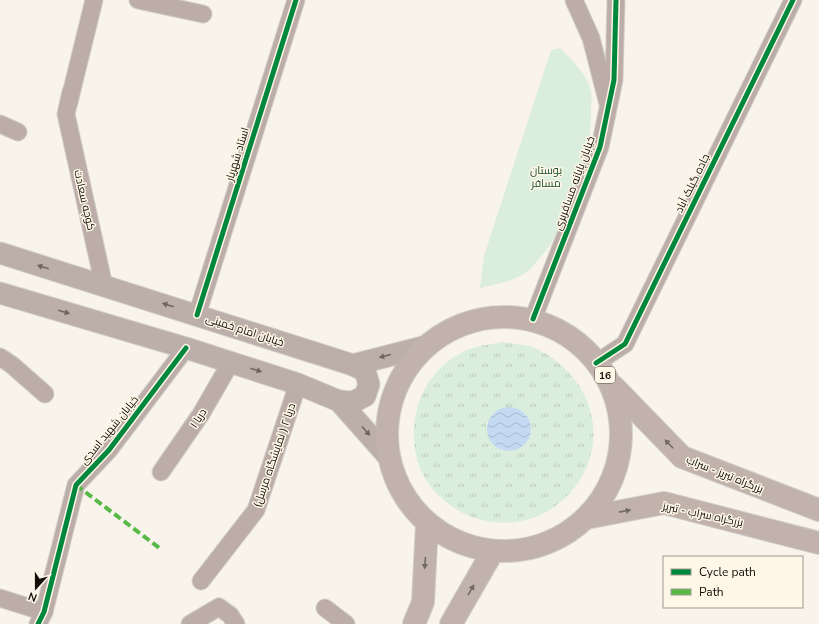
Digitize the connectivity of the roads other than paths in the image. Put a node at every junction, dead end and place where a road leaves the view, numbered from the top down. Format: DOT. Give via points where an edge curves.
graph roads {
  1 [pos="94,0"];
  2 [pos="138,0"];
  3 [pos="296,0"];
  4 [pos="574,0"];
  5 [pos="616,0"];
  6 [pos="793,0"];
  7 [pos="203,14"];
  8 [pos="71,92"];
  9 [pos="608,108"];
  10 [pos="66,114"];
  11 [pos="0,124"];
  12 [pos="18,132"];
  13 [pos="0,253"];
  14 [pos="104,286"];
  15 [pos="0,293"];
  16 [pos="197,315"];
  17 [pos="533,319"];
  18 [pos="423,347"];
  19 [pos="186,348"];
  20 [pos="0,357"];
  21 [pos="231,362"];
  22 [pos="596,362"];
  23 [pos="353,365"];
  24 [pos="610,383"];
  25 [pos="298,384"];
  26 [pos="45,394"];
  27 [pos="339,401"];
  28 [pos="387,455"];
  29 [pos="161,472"];
  30 [pos="795,502"];
  31 [pos="819,505"];
  32 [pos="819,510"];
  33 [pos="586,518"];
  34 [pos="428,524"];
  35 [pos="780,531"];
  36 [pos="819,543"];
  37 [pos="493,551"];
  38 [pos="819,555"];
  39 [pos="201,581"];
  40 [pos="0,598"];
  41 [pos="325,608"];
  42 [pos="41,618"];
  43 [pos="190,624"];
  44 [pos="236,624"];
  45 [pos="346,624"];
  46 [pos="414,624"];
  47 [pos="451,624"];
  1 -- 10 [label="street, کوچه سعادت"];
  2 -- 7 [label="street"];
  3 -- 16 [label="street, استاد شهریار"];
  4 -- 9 [label="street" via="592,38"];
  5 -- 9 [label="street, خیابان پایانه مسافربری" via="614,80"];
  6 -- 22 [label="street, جاده گیلک آباد" via="625,344"];
  8 -- 10 [label="street, کوچه سعادت"];
  9 -- 17 [label="street, خیابان پایانه مسافربری" via="600,147"];
  10 -- 14 [label="street, کوچه سعادت"];
  11 -- 12 [label="street"];
  14 -- 13 [label="main road, خیابان امام خمینی, one-way"];
  16 -- 14 [label="main road, خیابان امام خمینی, one-way"];
  15 -- 19 [label="main road, one-way"];
  16 -- 23 [label="main road, خیابان امام خمینی"];
  17 -- 18 [label="highway, 16" via="494,316 456,326"];
  17 -- 22 [label="highway, 16" via="564,333 591,354"];
  18 -- 23 [label="main road, one-way"];
  18 -- 28 [label="highway, 16" via="399,378 386,416"];
  19 -- 21 [label="main road"];
  19 -- 42 [label="street, خیابان شهید اسدی" via="109,450 76,485"];
  20 -- 26 [label="street"];
  21 -- 25 [label="main road, one-way"];
  21 -- 29 [label="street, دریا ۱" via="201,414"];
  22 -- 24 [label="highway, 16"];
  23 -- 27 [label="main road" via="365,371 369,384 365,396 353,402"];
  30 -- 24 [label="highway, بزرگراه تبریز - سراب / 16, one-way" via="682,457"];
  24 -- 33 [label="highway, 16" via="618,406 622,430 620,454 608,489"];
  25 -- 27 [label="main road"];
  25 -- 39 [label="street, دریا ۲ ( نمایشگاه مرسل)" via="256,510"];
  27 -- 28 [label="main road, one-way"];
  28 -- 34 [label="highway, 16" via="401,493"];
  30 -- 31 [label="street"];
  30 -- 32 [label="highway, بزرگراه تبریز - سراب / 16"];
  33 -- 35 [label="highway, بزرگراه سراب - تبریز / 16, one-way" via="664,503"];
  33 -- 37 [label="highway, 16" via="559,538 527,549"];
  34 -- 37 [label="highway, 16" via="458,543"];
  34 -- 46 [label="highway, one-way" via="423,602"];
  35 -- 36 [label="highway, بزرگراه سراب - تبریز / 16"];
  35 -- 38 [label="street"];
  47 -- 37 [label="highway, one-way"];
  40 -- 42 [label="street"];
  41 -- 45 [label="street"];
  43 -- 44 [label="street" via="219,607 230,615"];
}
